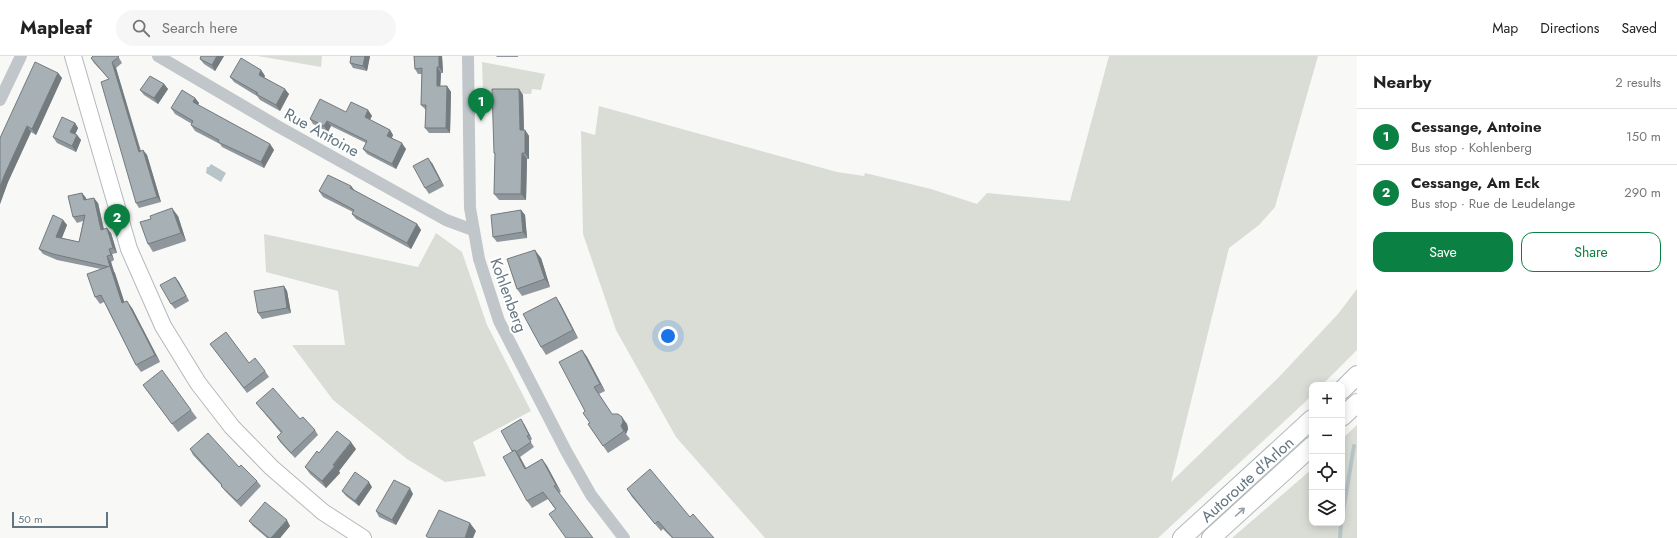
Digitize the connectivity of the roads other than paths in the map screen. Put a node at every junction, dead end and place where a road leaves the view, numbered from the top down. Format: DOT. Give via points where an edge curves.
graph roads {
  1 [pos="21,56"];
  2 [pos="73,56"];
  3 [pos="158,56"];
  4 [pos="468,56"];
  5 [pos="0,100"];
  6 [pos="473,230"];
  7 [pos="1357,375"];
  8 [pos="1345,387"];
  9 [pos="1357,403"];
  10 [pos="1345,414"];
  11 [pos="1309,422"];
  12 [pos="1309,449"];
  13 [pos="363,538"];
  14 [pos="624,538"];
  15 [pos="1182,538"];
  16 [pos="1211,538"];
  1 -- 5 [label="street"];
  2 -- 13 [label="main road" via="129,249 163,326 198,383 232,427 272,468 323,512"];
  3 -- 6 [label="street, Rue Antoine" via="446,220"];
  4 -- 6 [label="street, Kohlenberg" via="470,208"];
  6 -- 14 [label="street, Kohlenberg" via="479,259 499,321 566,452 591,495"];
  7 -- 8 [label="highway"];
  9 -- 10 [label="highway"];
  11 -- 15 [label="highway, Autoroute d'Arlon"];
  16 -- 12 [label="highway, Autoroute d'Arlon, one-way"];
}
